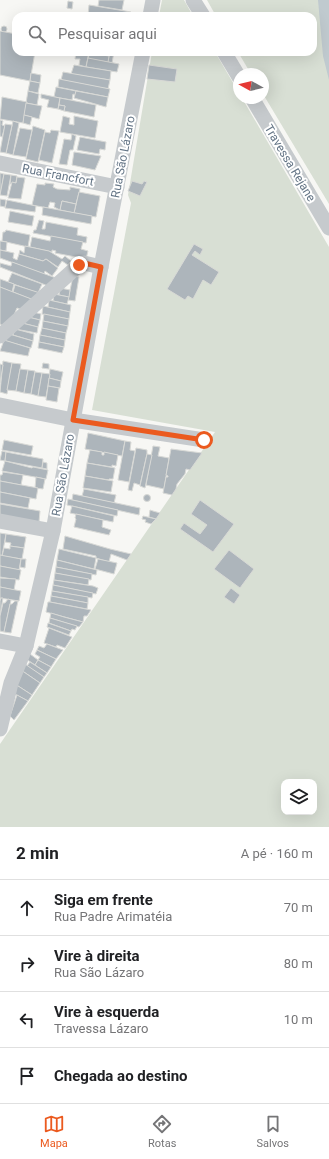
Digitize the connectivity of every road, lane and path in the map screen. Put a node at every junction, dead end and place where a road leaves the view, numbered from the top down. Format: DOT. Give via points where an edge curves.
graph roads {
  1 [pos="153,0"];
  2 [pos="193,0"];
  3 [pos="151,12"];
  4 [pos="200,12"];
  5 [pos="142,56"];
  6 [pos="226,56"];
  7 [pos="234,68"];
  8 [pos="256,104"];
  9 [pos="0,163"];
  10 [pos="117,187"];
  11 [pos="329,228"];
  12 [pos="101,267"];
  13 [pos="0,336"];
  14 [pos="0,405"];
  15 [pos="73,420"];
  16 [pos="204,440"];
  17 [pos="0,521"];
  18 [pos="54,531"];
  19 [pos="0,641"];
  20 [pos="26,646"];
  21 [pos="0,729"];
  1 -- 3 [label="street"];
  2 -- 4 [label="street"];
  5 -- 10 [label="street, Rua São Lázaro"];
  6 -- 7 [label="street"];
  8 -- 11 [label="street, Travessa Rejane"];
  9 -- 10 [label="street, Rua Francfort"];
  10 -- 12 [label="street, Rua São Lázaro"];
  12 -- 13 [label="street" via="84,263 79,265"];
  12 -- 15 [label="street, Rua São Lázaro"];
  14 -- 15 [label="street"];
  15 -- 16 [label="street"];
  15 -- 18 [label="street, Rua São Lázaro"];
  17 -- 18 [label="street"];
  18 -- 20 [label="street, Rua São Lázaro"];
  19 -- 20 [label="street"];
  20 -- 21 [label="street, Rua São Lázaro" via="11,683"];
}
